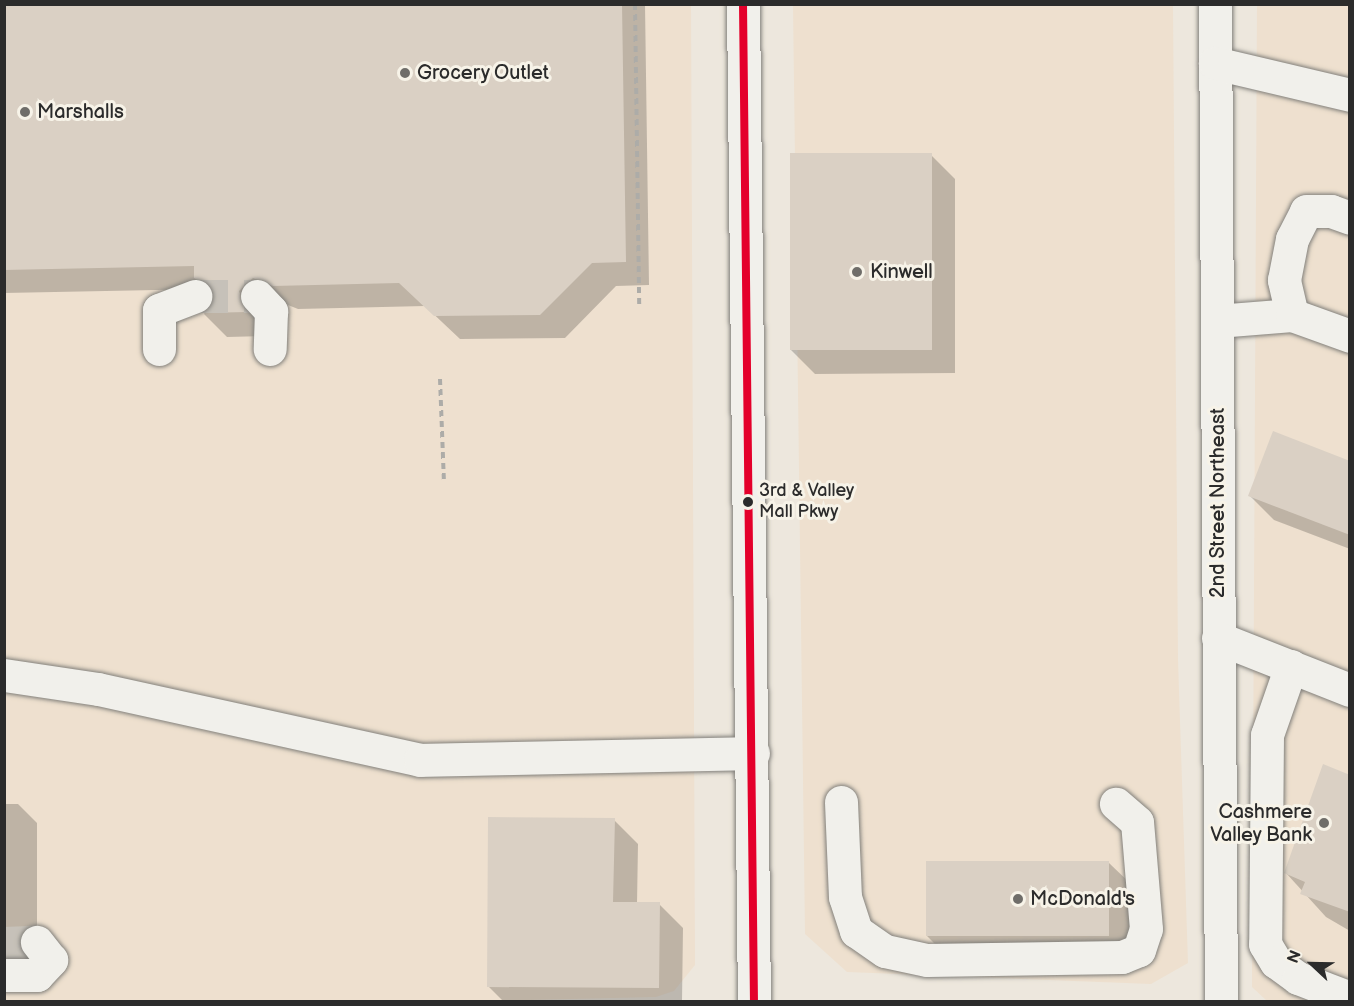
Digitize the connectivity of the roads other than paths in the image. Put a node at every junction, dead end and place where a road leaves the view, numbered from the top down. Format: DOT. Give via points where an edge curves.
graph roads {
  1 [pos="743,4"];
  2 [pos="1215,4"];
  3 [pos="1215,63"];
  4 [pos="1350,95"];
  5 [pos="1350,218"];
  6 [pos="195,296"];
  7 [pos="257,296"];
  8 [pos="1292,315"];
  9 [pos="1217,321"];
  10 [pos="1350,336"];
  11 [pos="159,349"];
  12 [pos="270,349"];
  13 [pos="1218,638"];
  14 [pos="1291,666"];
  15 [pos="4,675"];
  16 [pos="1350,690"];
  17 [pos="753,753"];
  18 [pos="841,802"];
  19 [pos="1116,804"];
  20 [pos="50,952"];
  21 [pos="4,975"];
  22 [pos="1350,998"];
  23 [pos="754,1002"];
  24 [pos="1221,1002"];
  1 -- 17 [label="street"];
  2 -- 3 [label="street, 2nd Street Northeast"];
  3 -- 4 [label="street"];
  3 -- 9 [label="street, 2nd Street Northeast"];
  5 -- 8 [label="street" via="1331,211 1306,211 1292,239 1284,280"];
  6 -- 11 [label="street" via="159,310"];
  7 -- 12 [label="street" via="271,311"];
  8 -- 9 [label="street"];
  8 -- 10 [label="street"];
  9 -- 13 [label="street, 2nd Street Northeast"];
  13 -- 14 [label="street"];
  13 -- 24 [label="street, 2nd Street Northeast"];
  14 -- 16 [label="street"];
  14 -- 22 [label="street" via="1269,719 1265,944 1276,962 1298,978"];
  15 -- 17 [label="street" via="98,689 420,760"];
  17 -- 23 [label="street"];
  18 -- 19 [label="street" via="845,897 856,931 885,951 927,960 1122,957 1139,950 1146,929 1137,822"];
  20 -- 21 [label="street" via="37,975"];
}
